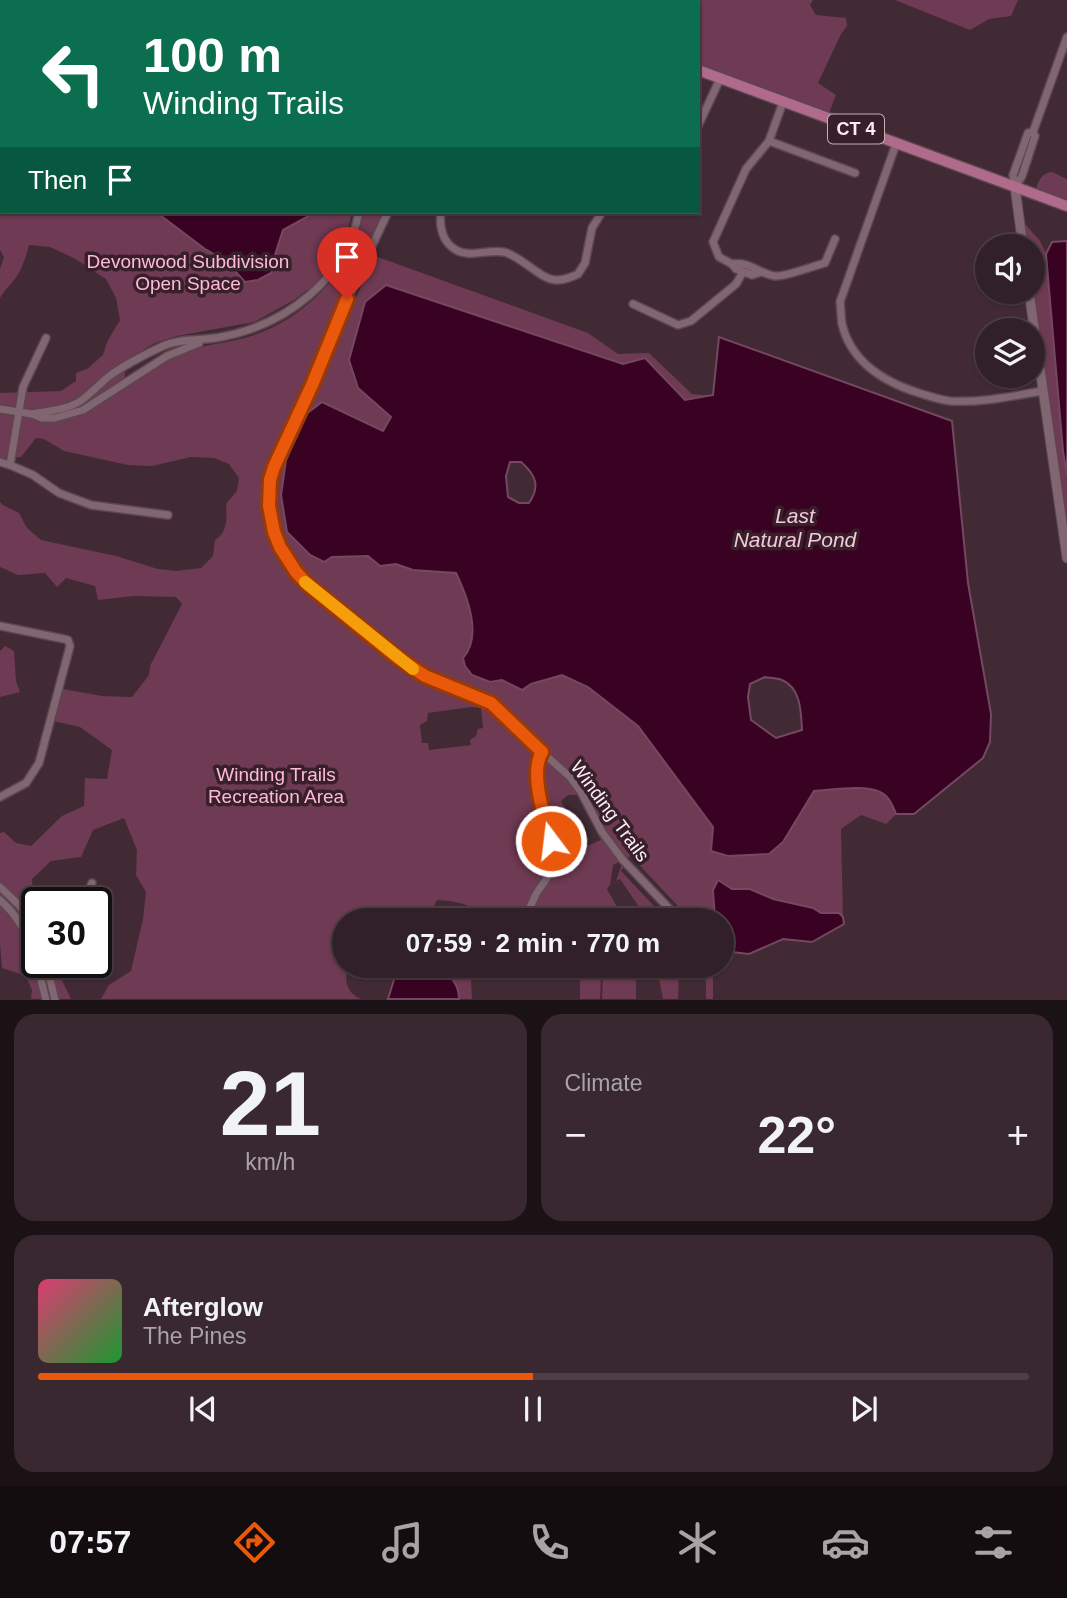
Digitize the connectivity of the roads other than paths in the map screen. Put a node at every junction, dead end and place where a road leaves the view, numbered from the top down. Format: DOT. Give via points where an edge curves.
graph roads {
  1 [pos="1067,37"];
  2 [pos="700,71"];
  3 [pos="720,79"];
  4 [pos="783,102"];
  5 [pos="700,122"];
  6 [pos="769,141"];
  7 [pos="896,144"];
  8 [pos="855,173"];
  9 [pos="1015,187"];
  10 [pos="1067,206"];
  11 [pos="358,214"];
  12 [pos="387,214"];
  13 [pos="441,214"];
  14 [pos="601,214"];
  15 [pos="1021,234"];
  16 [pos="835,239"];
  17 [pos="732,264"];
  18 [pos="743,272"];
  19 [pos="762,272"];
  20 [pos="633,304"];
  21 [pos="1031,304"];
  22 [pos="46,338"];
  23 [pos="206,340"];
  24 [pos="1042,391"];
  25 [pos="0,410"];
  26 [pos="20,412"];
  27 [pos="33,414"];
  28 [pos="0,462"];
  29 [pos="10,464"];
  30 [pos="168,515"];
  31 [pos="1067,558"];
  32 [pos="0,626"];
  33 [pos="542,752"];
  34 [pos="0,797"];
  35 [pos="92,883"];
  36 [pos="0,887"];
  37 [pos="90,887"];
  38 [pos="0,900"];
  39 [pos="21,908"];
  40 [pos="529,908"];
  41 [pos="669,908"];
  42 [pos="21,923"];
  43 [pos="42,978"];
  44 [pos="50,978"];
  45 [pos="46,999"];
  46 [pos="55,999"];
  1 -- 9 [label="street"];
  2 -- 3 [label="main road, CT 4"];
  3 -- 4 [label="main road, CT 4"];
  3 -- 5 [label="street"];
  4 -- 6 [label="street"];
  4 -- 7 [label="main road, CT 4"];
  6 -- 8 [label="street"];
  6 -- 17 [label="street" via="746,169 713,242 719,257"];
  7 -- 9 [label="main road, CT 4"];
  7 -- 24 [label="street" via="840,302 842,324 851,345 867,368 891,382 948,401"];
  9 -- 10 [label="main road, CT 4"];
  9 -- 15 [label="street"];
  11 -- 23 [label="street" via="342,258 301,303 257,328"];
  12 -- 33 [label="street, Winding Trails" via="274,467 269,493 274,532 296,572 315,592 410,667 496,707"];
  13 -- 14 [label="street" via="443,235 456,250 506,253 557,280 578,274"];
  16 -- 19 [label="street" via="825,263 780,276"];
  17 -- 18 [label="street"];
  17 -- 19 [label="street" via="748,264"];
  18 -- 19 [label="street"];
  18 -- 20 [label="street" via="736,284 691,321 678,326"];
  21 -- 24 [label="street"];
  22 -- 26 [label="street" via="23,387"];
  23 -- 27 [label="street" via="168,344 111,375 78,402"];
  23 -- 27 [label="street" via="167,356 83,410 55,418"];
  24 -- 31 [label="street"];
  25 -- 26 [label="street"];
  26 -- 27 [label="street"];
  26 -- 29 [label="street"];
  28 -- 29 [label="street"];
  29 -- 30 [label="street" via="59,493 91,505"];
  32 -- 34 [label="street" via="68,640 70,646 39,763 26,783"];
  33 -- 40 [label="street, Winding Trails" via="538,758 540,796 555,860"];
  33 -- 41 [label="street, Winding Trails" via="570,777 622,859"];
  35 -- 37 [label="street"];
  36 -- 39 [label="street"];
  38 -- 42 [label="street"];
  43 -- 45 [label="street"];
  44 -- 46 [label="street"];
}
